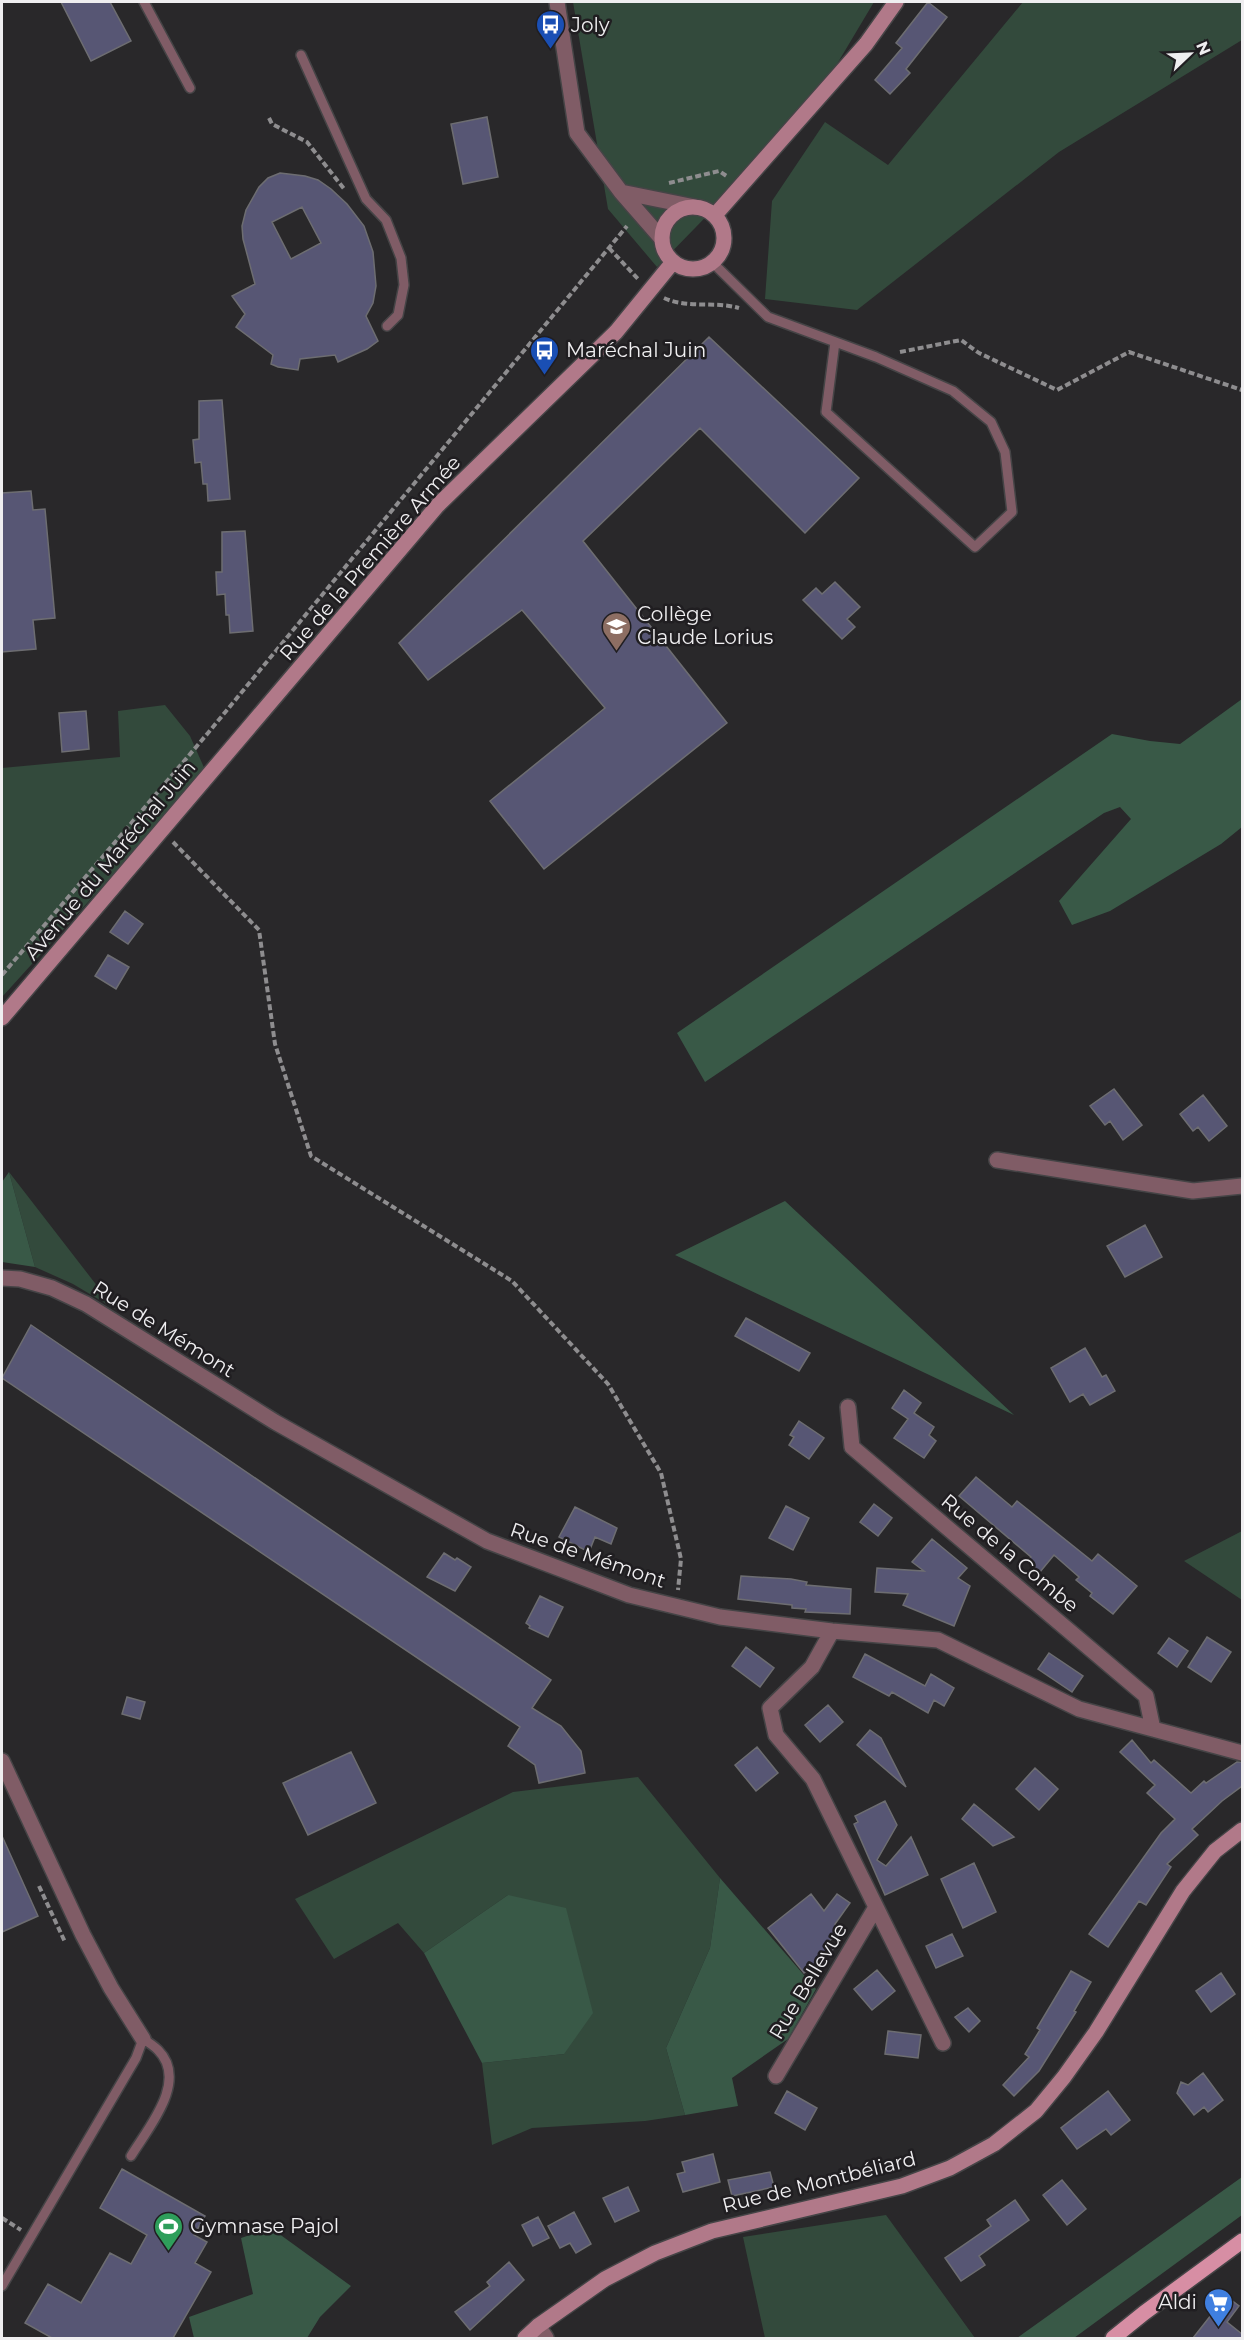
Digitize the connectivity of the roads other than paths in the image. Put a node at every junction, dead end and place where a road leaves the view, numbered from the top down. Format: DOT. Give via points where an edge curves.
graph roads {
  1 [pos="144,2"];
  2 [pos="557,2"];
  3 [pos="896,2"];
  4 [pos="301,55"];
  5 [pos="190,88"];
  6 [pos="621,192"];
  7 [pos="695,207"];
  8 [pos="715,215"];
  9 [pos="662,239"];
  10 [pos="674,262"];
  11 [pos="713,263"];
  12 [pos="387,326"];
  13 [pos="835,342"];
  14 [pos="226,755"];
  15 [pos="2,1018"];
  16 [pos="997,1160"];
  17 [pos="1242,1186"];
  18 [pos="2,1278"];
  19 [pos="848,1407"];
  20 [pos="832,1631"];
  21 [pos="1153,1729"];
  22 [pos="1242,1753"];
  23 [pos="2,1761"];
  24 [pos="1242,1830"];
  25 [pos="876,1907"];
  26 [pos="143,2038"];
  27 [pos="943,2043"];
  28 [pos="776,2076"];
  29 [pos="131,2156"];
  30 [pos="1242,2241"];
  31 [pos="2,2286"];
  32 [pos="542,2332"];
  33 [pos="525,2338"];
  34 [pos="1113,2338"];
  1 -- 5 [label="lane"];
  2 -- 6 [label="street" via="577,133"];
  3 -- 8 [label="street" via="866,44"];
  4 -- 12 [label="lane" via="366,199 386,220 401,258 404,285 398,315"];
  6 -- 7 [label="street"];
  6 -- 9 [label="street"];
  7 -- 8 [label="street"];
  7 -- 9 [label="street" via="675,212 663,228"];
  8 -- 11 [label="street" via="725,234 720,255"];
  9 -- 10 [label="street" via="667,256"];
  10 -- 11 [label="street" via="693,270"];
  10 -- 14 [label="street, Rue de la Première Armée" via="616,332 438,505"];
  11 -- 13 [label="lane" via="768,316"];
  13 -- 13 [label="lane" via="953,391 991,422 1005,452 1012,512 975,547 826,412"];
  14 -- 15 [label="street, Avenue du Maréchal Juin"];
  16 -- 17 [label="street" via="1193,1191"];
  18 -- 20 [label="street, Rue de Mémont" via="52,1288 86,1304 275,1422 487,1541 629,1595 720,1617"];
  19 -- 21 [label="street, Rue de la Combe" via="852,1447 1146,1696"];
  20 -- 21 [label="street, Rue de Mémont" via="938,1640 1079,1709"];
  20 -- 25 [label="street" via="812,1666 770,1708 776,1735 813,1779"];
  21 -- 22 [label="street, Rue de Mémont"];
  23 -- 26 [label="street" via="83,1935"];
  24 -- 32 [label="street, Rue de Montbéliard" via="1215,1851 1183,1891 1064,2078 1036,2111 994,2144 950,2168 902,2186 712,2231 655,2253 605,2279"];
  25 -- 27 [label="street"];
  25 -- 28 [label="street, Rue Bellevue"];
  26 -- 29 [label="lane" via="164,2057 170,2080 165,2101"];
  26 -- 31 [label="lane" via="136,2058"];
  30 -- 34 [label="main road"];
  32 -- 33 [label="street, Rue de Montbéliard"];
}
